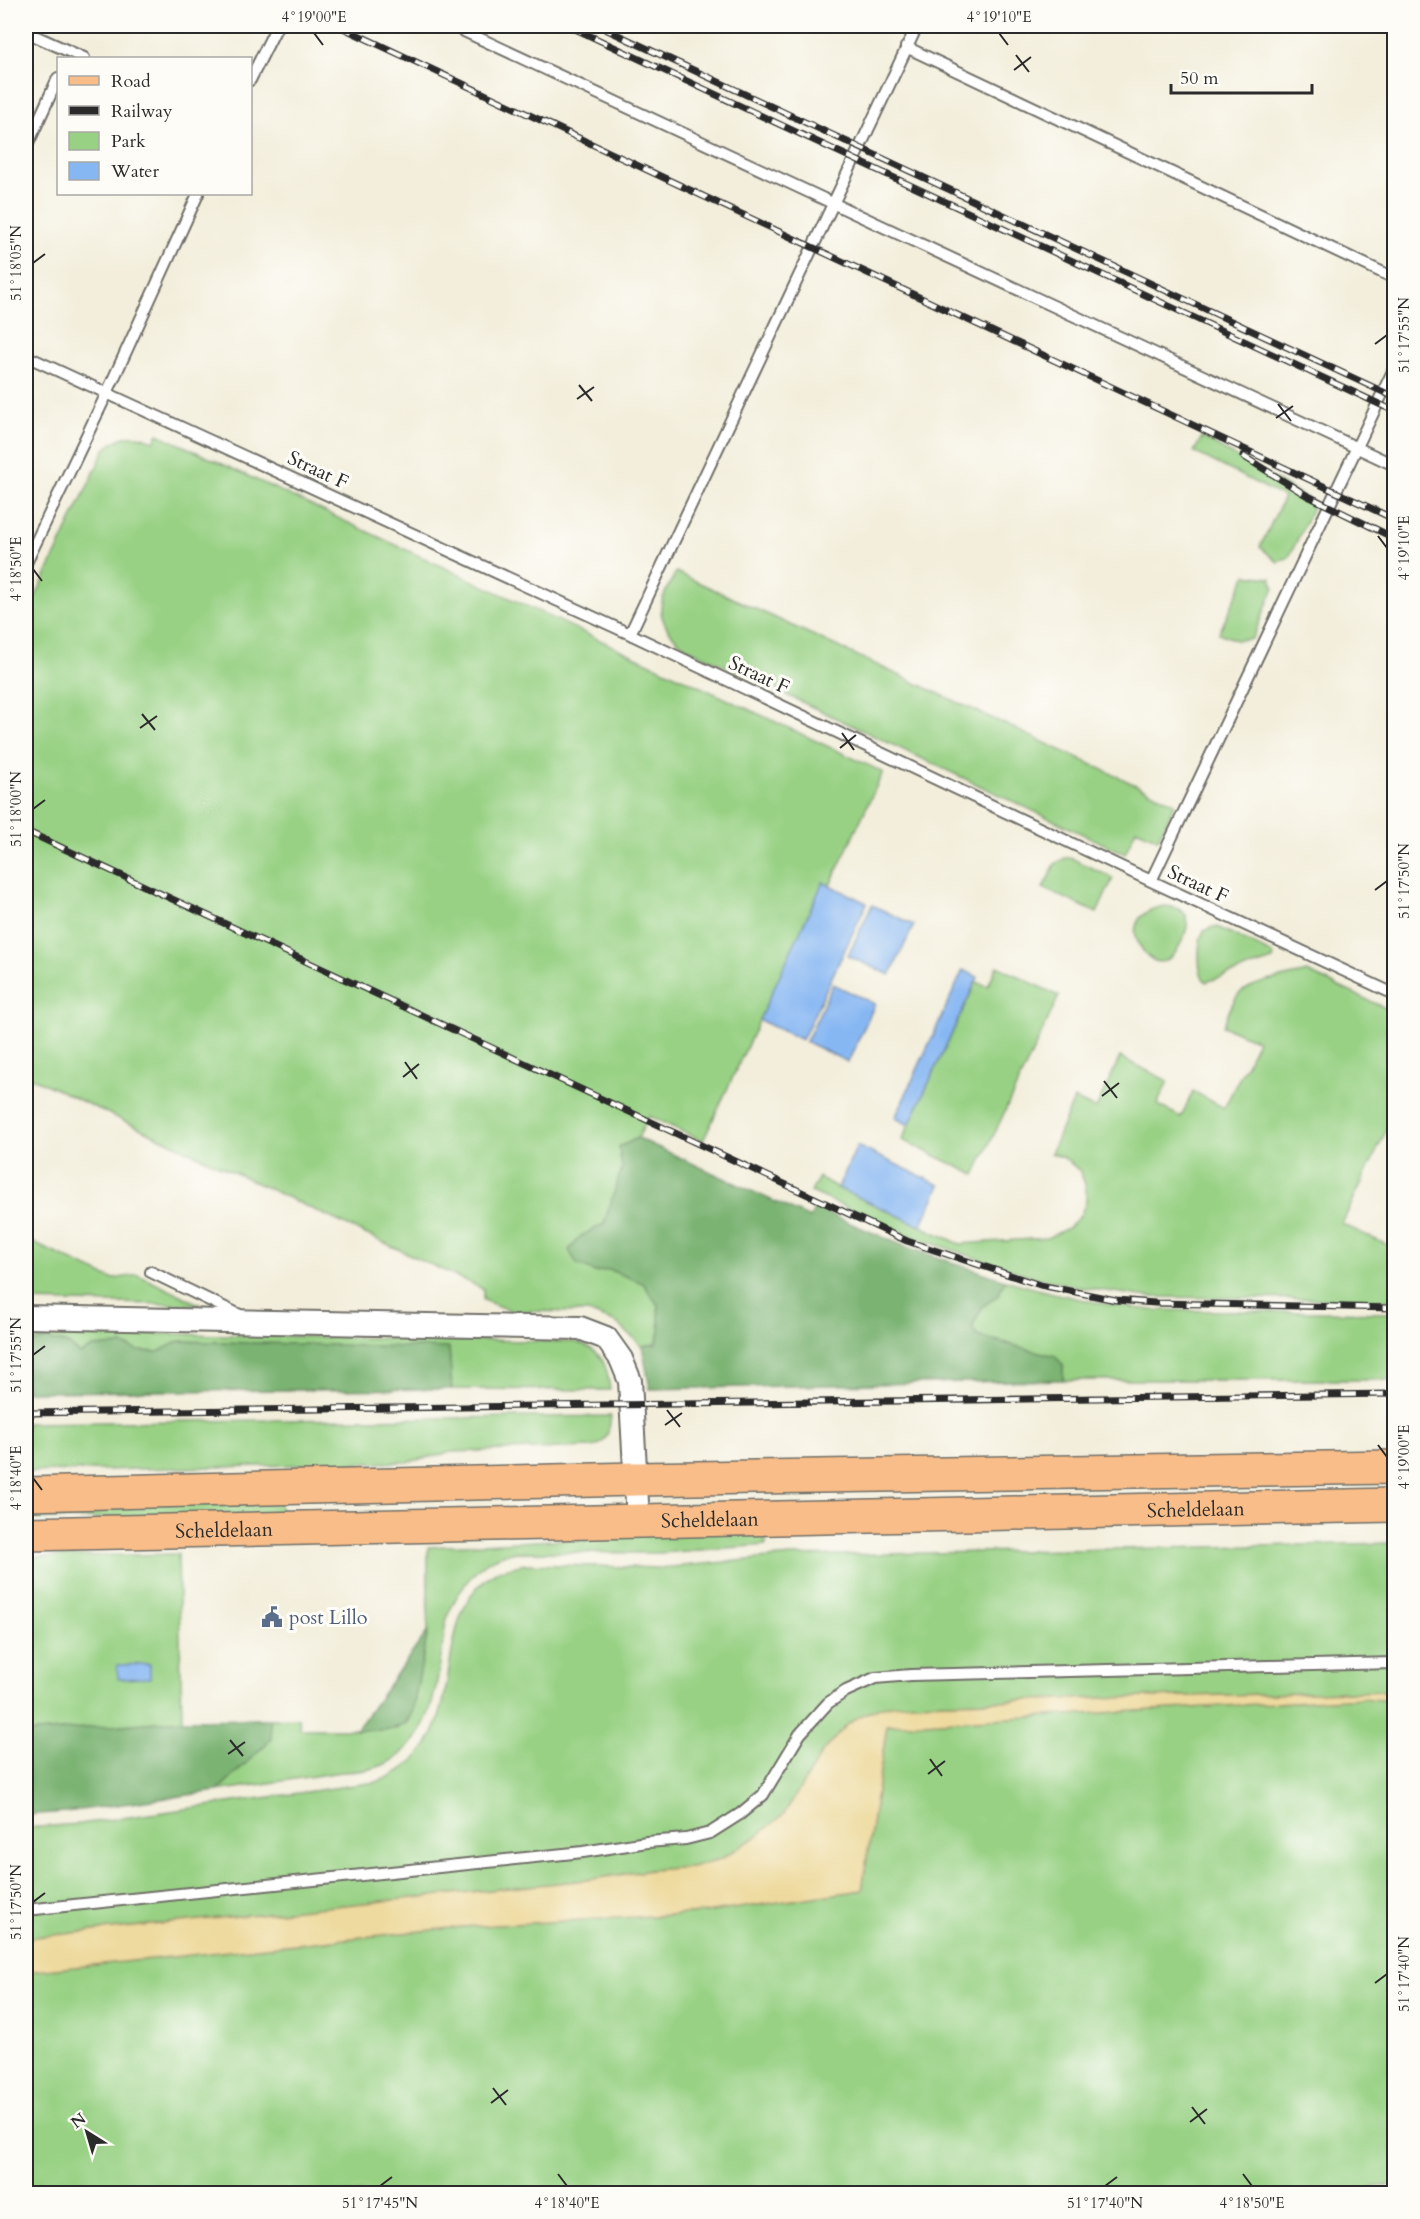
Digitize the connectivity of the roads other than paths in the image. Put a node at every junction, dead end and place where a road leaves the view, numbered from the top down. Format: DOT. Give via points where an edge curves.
graph roads {
  1 [pos="277,26"];
  2 [pos="453,26"];
  3 [pos="916,26"];
  4 [pos="26,32"];
  5 [pos="906,47"];
  6 [pos="69,55"];
  7 [pos="252,76"];
  8 [pos="57,80"];
  9 [pos="26,148"];
  10 [pos="198,195"];
  11 [pos="832,204"];
  12 [pos="1395,278"];
  13 [pos="26,356"];
  14 [pos="1395,369"];
  15 [pos="107,393"];
  16 [pos="1357,448"];
  17 [pos="1395,465"];
  18 [pos="26,563"];
  19 [pos="630,634"];
  20 [pos="1151,881"];
  21 [pos="1395,994"];
  22 [pos="151,1272"];
  23 [pos="26,1317"];
  24 [pos="253,1322"];
  25 [pos="1395,1467"];
  26 [pos="636,1479"];
  27 [pos="26,1494"];
  28 [pos="1395,1505"];
  29 [pos="638,1520"];
  30 [pos="26,1534"];
  31 [pos="1395,1663"];
  32 [pos="26,1910"];
  1 -- 7 [label="lane"];
  2 -- 11 [label="lane"];
  3 -- 5 [label="lane"];
  4 -- 6 [label="lane"];
  5 -- 11 [label="lane"];
  5 -- 12 [label="lane"];
  8 -- 9 [label="lane"];
  10 -- 15 [label="lane"];
  11 -- 16 [label="lane"];
  11 -- 19 [label="lane"];
  13 -- 15 [label="lane, Straat F"];
  14 -- 16 [label="lane"];
  15 -- 18 [label="lane"];
  15 -- 19 [label="lane, Straat F"];
  16 -- 17 [label="lane"];
  16 -- 20 [label="lane"];
  19 -- 20 [label="lane, Straat F"];
  20 -- 21 [label="lane, Straat F"];
  22 -- 24 [label="lane"];
  23 -- 24 [label="street"];
  24 -- 26 [label="street" via="580,1328 606,1338 630,1381"];
  25 -- 26 [label="main road, Scheldelaan"];
  26 -- 27 [label="main road, Scheldelaan"];
  26 -- 29 [label="street"];
  28 -- 29 [label="main road, Scheldelaan"];
  29 -- 30 [label="main road, Scheldelaan"];
  31 -- 32 [label="lane" via="875,1678 828,1703 800,1734 763,1795 710,1833 573,1853"];
}
